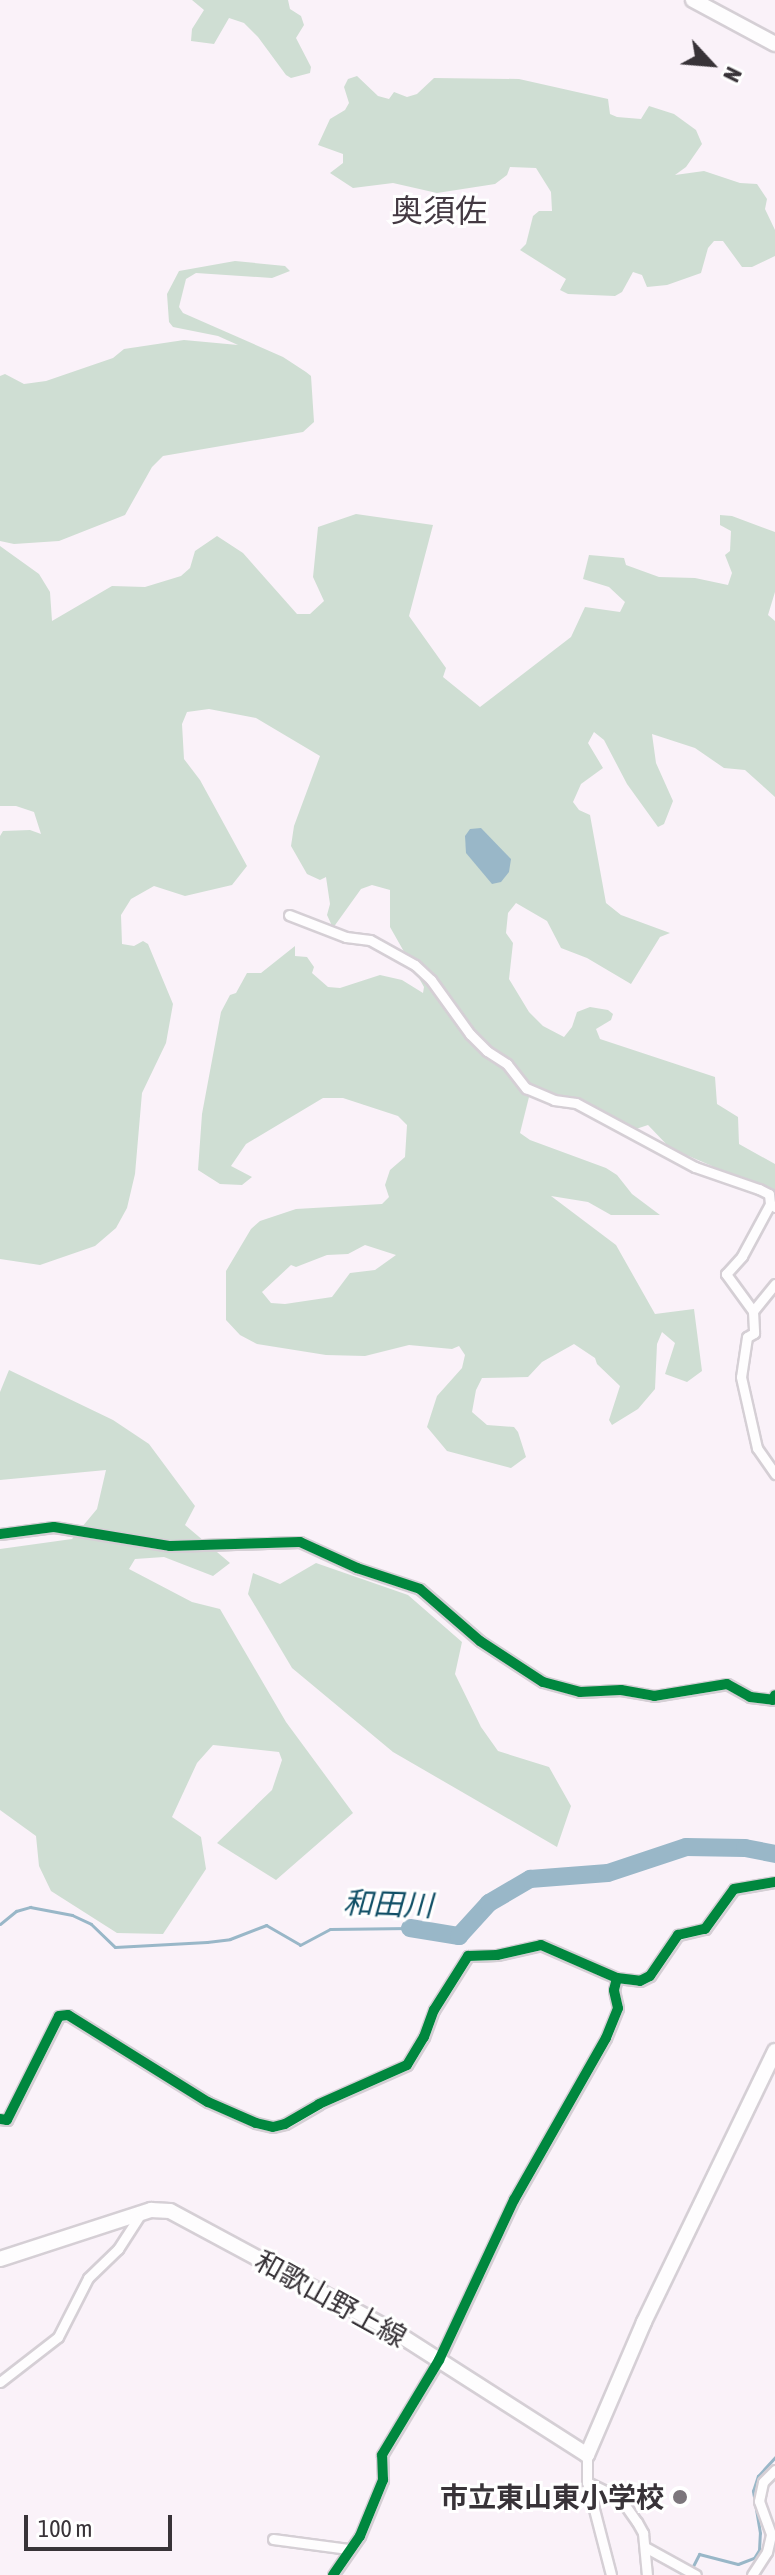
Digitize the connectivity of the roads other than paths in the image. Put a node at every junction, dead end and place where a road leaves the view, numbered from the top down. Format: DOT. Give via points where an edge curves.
graph roads {
  1 [pos="693,0"];
  2 [pos="775,44"];
  3 [pos="289,915"];
  4 [pos="772,1205"];
  5 [pos="775,1284"];
  6 [pos="753,1311"];
  7 [pos="775,1474"];
  8 [pos="0,1534"];
  9 [pos="775,1695"];
  10 [pos="775,1882"];
  11 [pos="617,1978"];
  12 [pos="775,2051"];
  13 [pos="0,2119"];
  14 [pos="140,2215"];
  15 [pos="0,2259"];
  16 [pos="439,2360"];
  17 [pos="0,2382"];
  18 [pos="587,2455"];
  19 [pos="775,2470"];
  20 [pos="587,2482"];
  21 [pos="273,2539"];
  22 [pos="645,2547"];
  23 [pos="348,2549"];
  24 [pos="333,2575"];
  25 [pos="611,2575"];
  26 [pos="647,2575"];
  27 [pos="695,2575"];
  28 [pos="752,2575"];
  1 -- 2 [label="main road"];
  3 -- 4 [label="street" via="346,937 370,940 415,965 470,1034 507,1064 526,1088 576,1103 695,1167 759,1189 771,1196"];
  4 -- 6 [label="street" via="727,1271"];
  5 -- 6 [label="street"];
  6 -- 7 [label="street" via="754,1333 747,1337 742,1386 757,1448"];
  8 -- 9 [label="street" via="54,1527 170,1546 300,1542 420,1589 480,1641 543,1682 580,1692 621,1690 654,1696 727,1684 750,1697 773,1700"];
  10 -- 11 [label="street" via="734,1889 705,1929 678,1935 650,1976 640,1981"];
  11 -- 13 [label="street" via="541,1945 468,1956 407,2065 273,2127 208,2102 68,2015 59,2016 7,2120"];
  11 -- 16 [label="street" via="618,2008 606,2038 514,2200"];
  12 -- 18 [label="main road" via="644,2322"];
  14 -- 15 [label="main road, 和歌山野上線"];
  14 -- 16 [label="main road, 和歌山野上線" via="170,2211"];
  14 -- 17 [label="street" via="118,2249 88,2278 58,2337"];
  16 -- 18 [label="main road, 和歌山野上線"];
  16 -- 23 [label="street" via="382,2455 383,2480 360,2536"];
  18 -- 20 [label="street"];
  19 -- 28 [label="street" via="763,2482 759,2501 771,2534"];
  20 -- 22 [label="street" via="620,2498 637,2522"];
  20 -- 25 [label="street"];
  21 -- 23 [label="street"];
  22 -- 26 [label="street"];
  22 -- 27 [label="street"];
  23 -- 24 [label="street"];
}
